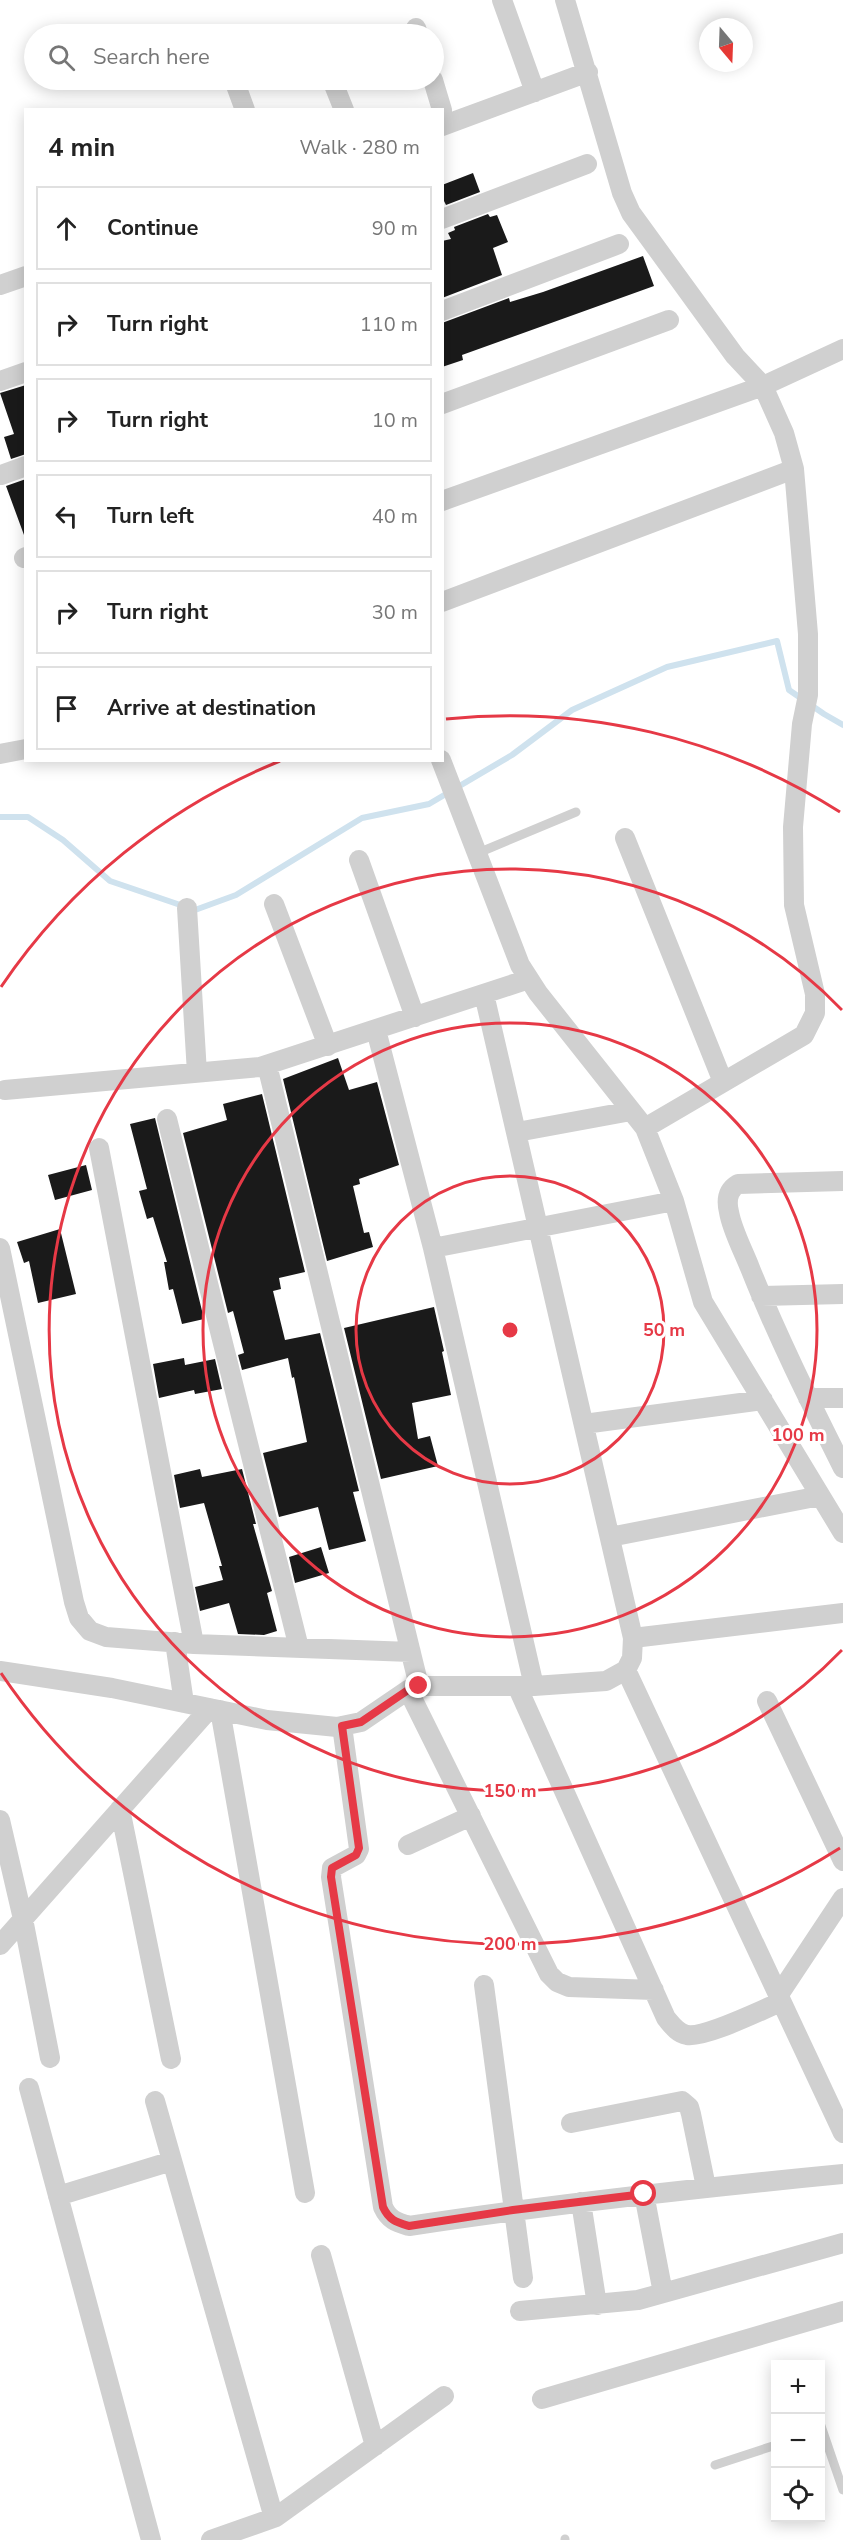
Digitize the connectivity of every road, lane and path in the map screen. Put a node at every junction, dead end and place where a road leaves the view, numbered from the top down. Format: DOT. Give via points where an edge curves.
graph roads {
  1 [pos="502,0"];
  2 [pos="565,0"];
  3 [pos="588,72"];
  4 [pos="238,90"];
  5 [pos="336,90"];
  6 [pos="436,90"];
  7 [pos="535,92"];
  8 [pos="244,108"];
  9 [pos="343,108"];
  10 [pos="441,108"];
  11 [pos="444,117"];
  12 [pos="587,164"];
  13 [pos="444,218"];
  14 [pos="619,244"];
  15 [pos="24,277"];
  16 [pos="0,285"];
  17 [pos="444,310"];
  18 [pos="669,320"];
  19 [pos="843,349"];
  20 [pos="24,373"];
  21 [pos="0,381"];
  22 [pos="763,386"];
  23 [pos="444,403"];
  24 [pos="24,467"];
  25 [pos="794,469"];
  26 [pos="1,475"];
  27 [pos="444,500"];
  28 [pos="444,601"];
  29 [pos="24,749"];
  30 [pos="0,754"];
  31 [pos="442,762"];
  32 [pos="576,812"];
  33 [pos="625,838"];
  34 [pos="478,853"];
  35 [pos="359,860"];
  36 [pos="274,904"];
  37 [pos="187,908"];
  38 [pos="529,979"];
  39 [pos="484,993"];
  40 [pos="415,1017"];
  41 [pos="376,1030"];
  42 [pos="328,1046"];
  43 [pos="267,1065"];
  44 [pos="197,1073"];
  45 [pos="723,1082"];
  46 [pos="5,1090"];
  47 [pos="631,1110"];
  48 [pos="167,1119"];
  49 [pos="645,1128"];
  50 [pos="517,1132"];
  51 [pos="99,1149"];
  52 [pos="843,1181"];
  53 [pos="674,1201"];
  54 [pos="538,1227"];
  55 [pos="0,1248"];
  56 [pos="433,1248"];
  57 [pos="843,1294"];
  58 [pos="761,1296"];
  59 [pos="808,1398"];
  60 [pos="843,1398"];
  61 [pos="763,1400"];
  62 [pos="584,1424"];
  63 [pos="843,1468"];
  64 [pos="820,1496"];
  65 [pos="843,1533"];
  66 [pos="610,1537"];
  67 [pos="843,1613"];
  68 [pos="633,1638"];
  69 [pos="185,1643"];
  70 [pos="299,1648"];
  71 [pos="411,1652"];
  72 [pos="626,1670"];
  73 [pos="0,1671"];
  74 [pos="525,1686"];
  75 [pos="413,1688"];
  76 [pos="767,1701"];
  77 [pos="184,1703"];
  78 [pos="215,1709"];
  79 [pos="342,1726"];
  80 [pos="120,1809"];
  81 [pos="471,1816"];
  82 [pos="0,1820"];
  83 [pos="408,1845"];
  84 [pos="843,1861"];
  85 [pos="843,1898"];
  86 [pos="23,1919"];
  87 [pos="0,1945"];
  88 [pos="484,1985"];
  89 [pos="654,1990"];
  90 [pos="779,1999"];
  91 [pos="50,2058"];
  92 [pos="171,2059"];
  93 [pos="29,2088"];
  94 [pos="155,2101"];
  95 [pos="571,2122"];
  96 [pos="843,2133"];
  97 [pos="172,2161"];
  98 [pos="843,2174"];
  99 [pos="706,2187"];
  100 [pos="305,2193"];
  101 [pos="644,2194"];
  102 [pos="58,2196"];
  103 [pos="581,2202"];
  104 [pos="513,2210"];
  105 [pos="843,2243"];
  106 [pos="321,2255"];
  107 [pos="523,2278"];
  108 [pos="663,2294"];
  109 [pos="597,2305"];
  110 [pos="520,2311"];
  111 [pos="843,2311"];
  112 [pos="444,2396"];
  113 [pos="542,2399"];
  114 [pos="825,2436"];
  115 [pos="375,2446"];
  116 [pos="771,2447"];
  117 [pos="715,2465"];
  118 [pos="840,2472"];
  119 [pos="843,2490"];
  120 [pos="274,2518"];
  121 [pos="151,2540"];
  122 [pos="211,2540"];
  1 -- 7 [label="street"];
  2 -- 3 [label="street"];
  3 -- 7 [label="street"];
  3 -- 22 [label="street" via="631,213 735,356"];
  4 -- 8 [label="street"];
  5 -- 9 [label="street"];
  6 -- 10 [label="street"];
  7 -- 11 [label="street"];
  12 -- 13 [label="street"];
  14 -- 17 [label="street"];
  15 -- 16 [label="street"];
  18 -- 23 [label="street"];
  19 -- 22 [label="street"];
  20 -- 21 [label="street"];
  22 -- 25 [label="street" via="784,433"];
  22 -- 27 [label="street"];
  24 -- 26 [label="street"];
  25 -- 28 [label="street"];
  25 -- 45 [label="street" via="808,634 808,695 793,827 794,905 815,994 815,1014 804,1035"];
  29 -- 30 [label="street"];
  31 -- 34 [label="street"];
  32 -- 34 [label="lane"];
  33 -- 45 [label="street"];
  34 -- 38 [label="street" via="520,965"];
  35 -- 40 [label="street"];
  36 -- 42 [label="street"];
  37 -- 44 [label="street"];
  38 -- 39 [label="street"];
  38 -- 47 [label="street"];
  39 -- 40 [label="street"];
  39 -- 50 [label="street"];
  40 -- 41 [label="street"];
  41 -- 42 [label="street"];
  41 -- 56 [label="street"];
  42 -- 43 [label="street"];
  43 -- 44 [label="street"];
  43 -- 71 [label="street"];
  44 -- 46 [label="street"];
  45 -- 49 [label="street"];
  47 -- 49 [label="street"];
  47 -- 50 [label="street"];
  48 -- 70 [label="street"];
  49 -- 53 [label="street"];
  50 -- 54 [label="street"];
  51 -- 69 [label="street"];
  52 -- 58 [label="street" via="738,1184 731,1188 729,1212"];
  53 -- 54 [label="street"];
  53 -- 61 [label="street" via="703,1302"];
  54 -- 56 [label="street"];
  54 -- 62 [label="street"];
  55 -- 69 [label="street" via="79,1618 90,1631 106,1637"];
  56 -- 74 [label="street"];
  57 -- 58 [label="street"];
  58 -- 59 [label="street"];
  59 -- 60 [label="street"];
  59 -- 63 [label="street"];
  61 -- 62 [label="street"];
  61 -- 64 [label="street"];
  62 -- 66 [label="street"];
  64 -- 65 [label="street"];
  64 -- 66 [label="street"];
  66 -- 68 [label="street"];
  67 -- 68 [label="street"];
  68 -- 72 [label="street" via="632,1658"];
  69 -- 70 [label="street"];
  69 -- 77 [label="street"];
  70 -- 71 [label="street"];
  71 -- 75 [label="street"];
  72 -- 74 [label="street" via="606,1681"];
  72 -- 90 [label="street"];
  73 -- 77 [label="street"];
  74 -- 75 [label="street"];
  74 -- 89 [label="street"];
  75 -- 79 [label="street" via="361,1722"];
  75 -- 81 [label="street"];
  76 -- 84 [label="street"];
  77 -- 78 [label="street"];
  78 -- 79 [label="street" via="299,1725"];
  78 -- 80 [label="street"];
  78 -- 100 [label="street"];
  79 -- 104 [label="street" via="359,1848 356,1855 332,1868 331,1877 383,2207 394,2222 409,2226"];
  80 -- 86 [label="street"];
  80 -- 92 [label="street"];
  81 -- 83 [label="street"];
  81 -- 89 [label="street" via="549,1974 557,1982 568,1987"];
  82 -- 86 [label="street"];
  85 -- 90 [label="street"];
  86 -- 87 [label="street"];
  86 -- 91 [label="street"];
  88 -- 104 [label="street"];
  89 -- 90 [label="street" via="666,2018 677,2031 688,2035 703,2033"];
  90 -- 96 [label="street"];
  93 -- 102 [label="street"];
  94 -- 97 [label="street"];
  95 -- 99 [label="street" via="682,2102 691,2114"];
  97 -- 102 [label="street"];
  97 -- 120 [label="street"];
  98 -- 99 [label="street"];
  99 -- 101 [label="street"];
  101 -- 103 [label="street"];
  101 -- 108 [label="street"];
  102 -- 121 [label="street"];
  103 -- 104 [label="street"];
  103 -- 109 [label="street"];
  104 -- 107 [label="street"];
  105 -- 108 [label="street"];
  106 -- 115 [label="street"];
  108 -- 109 [label="street"];
  109 -- 110 [label="street"];
  111 -- 113 [label="street"];
  112 -- 115 [label="street"];
  114 -- 118 [label="lane"];
  115 -- 120 [label="street"];
  116 -- 117 [label="lane"];
  118 -- 119 [label="lane"];
  120 -- 122 [label="street"];
}
